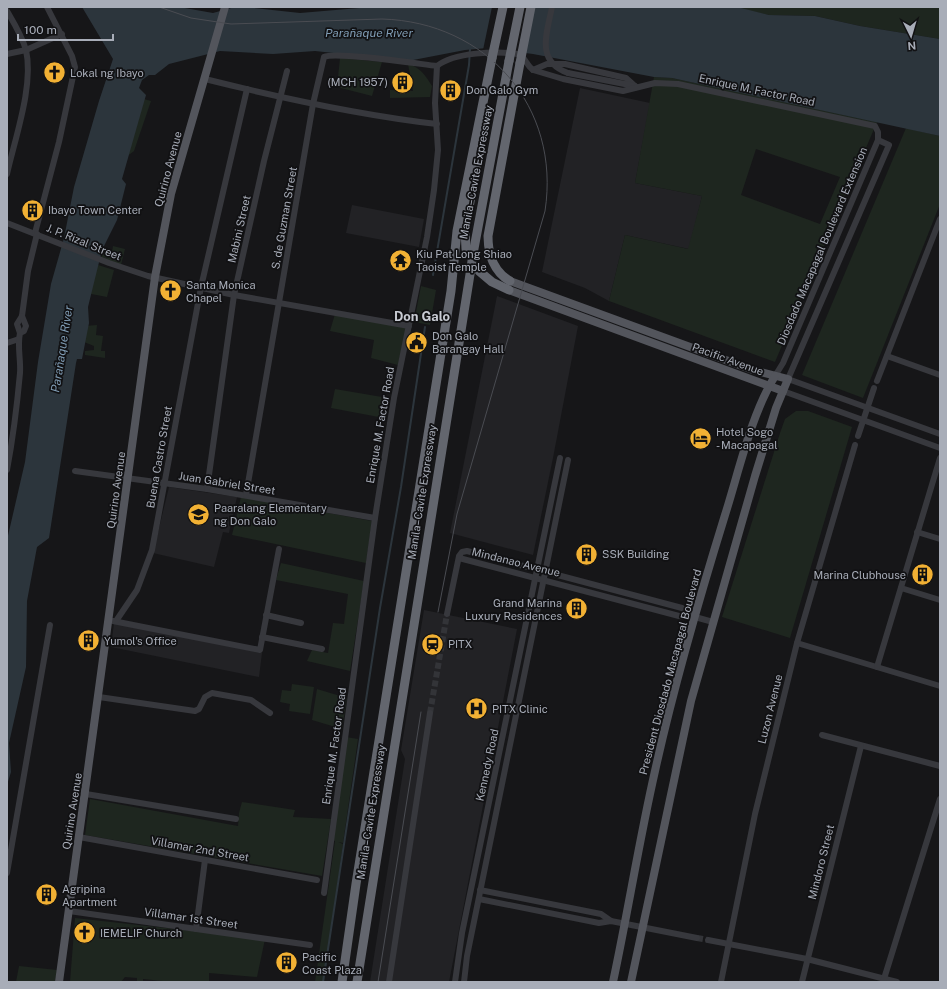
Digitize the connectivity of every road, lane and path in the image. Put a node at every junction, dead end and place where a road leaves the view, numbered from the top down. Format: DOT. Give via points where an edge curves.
graph roads {
  1 [pos="46,7"];
  2 [pos="225,7"];
  3 [pos="503,7"];
  4 [pos="520,7"];
  5 [pos="531,7"];
  6 [pos="552,7"];
  7 [pos="7,11"];
  8 [pos="62,34"];
  9 [pos="26,50"];
  10 [pos="7,54"];
  11 [pos="492,58"];
  12 [pos="437,66"];
  13 [pos="533,70"];
  14 [pos="287,71"];
  15 [pos="205,79"];
  16 [pos="636,87"];
  17 [pos="247,89"];
  18 [pos="281,97"];
  19 [pos="313,104"];
  20 [pos="437,124"];
  21 [pos="873,125"];
  22 [pos="878,140"];
  23 [pos="7,174"];
  24 [pos="940,219"];
  25 [pos="7,223"];
  26 [pos="36,234"];
  27 [pos="469,251"];
  28 [pos="475,270"];
  29 [pos="155,277"];
  30 [pos="510,286"];
  31 [pos="201,288"];
  32 [pos="234,295"];
  33 [pos="279,303"];
  34 [pos="409,326"];
  35 [pos="20,336"];
  36 [pos="7,343"];
  37 [pos="887,356"];
  38 [pos="940,375"];
  39 [pos="775,376"];
  40 [pos="788,379"];
  41 [pos="877,380"];
  42 [pos="769,386"];
  43 [pos="874,388"];
  44 [pos="783,391"];
  45 [pos="867,408"];
  46 [pos="862,419"];
  47 [pos="940,434"];
  48 [pos="858,436"];
  49 [pos="855,445"];
  50 [pos="940,448"];
  51 [pos="560,458"];
  52 [pos="940,458"];
  53 [pos="568,460"];
  54 [pos="7,470"];
  55 [pos="75,471"];
  56 [pos="128,479"];
  57 [pos="166,483"];
  58 [pos="207,489"];
  59 [pos="246,495"];
  60 [pos="375,518"];
  61 [pos="917,532"];
  62 [pos="940,539"];
  63 [pos="279,549"];
  64 [pos="459,558"];
  65 [pos="537,570"];
  66 [pos="546,570"];
  67 [pos="536,578"];
  68 [pos="544,579"];
  69 [pos="900,588"];
  70 [pos="940,600"];
  71 [pos="447,614"];
  72 [pos="266,615"];
  73 [pos="695,617"];
  74 [pos="112,621"];
  75 [pos="713,622"];
  76 [pos="301,623"];
  77 [pos="50,624"];
  78 [pos="262,637"];
  79 [pos="797,643"];
  80 [pos="322,649"];
  81 [pos="518,661"];
  82 [pos="527,662"];
  83 [pos="877,667"];
  84 [pos="940,686"];
  85 [pos="99,697"];
  86 [pos="270,713"];
  87 [pos="430,713"];
  88 [pos="503,734"];
  89 [pos="822,735"];
  90 [pos="513,736"];
  91 [pos="861,746"];
  92 [pos="940,766"];
  93 [pos="86,794"];
  94 [pos="940,799"];
  95 [pos="236,820"];
  96 [pos="79,837"];
  97 [pos="205,860"];
  98 [pos="7,873"];
  99 [pos="317,880"];
  100 [pos="480,890"];
  101 [pos="324,893"];
  102 [pos="479,898"];
  103 [pos="69,911"];
  104 [pos="611,921"];
  105 [pos="626,924"];
  106 [pos="642,927"];
  107 [pos="196,929"];
  108 [pos="698,938"];
  109 [pos="708,940"];
  110 [pos="729,944"];
  111 [pos="310,945"];
  112 [pos="807,960"];
  113 [pos="884,980"];
  114 [pos="59,982"];
  115 [pos="342,982"];
  116 [pos="357,982"];
  117 [pos="389,982"];
  118 [pos="454,982"];
  119 [pos="464,982"];
  120 [pos="613,982"];
  121 [pos="631,982"];
  122 [pos="721,982"];
  123 [pos="802,982"];
  124 [pos="897,982"];
  1 -- 8 [label="street"];
  2 -- 15 [label="main road, Quirino Avenue"];
  3 -- 11 [label="highway, Manila–Cavite Expressway, bridge"];
  4 -- 27 [label="highway, Manila–Cavite Expressway, bridge"];
  5 -- 30 [label="highway, bridge" via="488,236 494,263"];
  6 -- 16 [label="street, bridge" via="546,37 546,54 554,66 568,73"];
  7 -- 9 [label="street"];
  8 -- 9 [label="street"];
  8 -- 26 [label="street" via="75,67"];
  9 -- 10 [label="street"];
  9 -- 23 [label="street" via="27,91"];
  11 -- 27 [label="highway" via="482,135 465,230"];
  11 -- 115 [label="highway, Manila–Cavite Expressway" via="457,231 451,291"];
  12 -- 13 [label="street" via="443,61 460,56 514,53 524,58"];
  12 -- 19 [label="street, S. de Guzman Street" via="325,56"];
  12 -- 20 [label="street, Enrique M. Factor Road"];
  13 -- 16 [label="street, Enrique M. Factor Road" via="563,79 623,90"];
  13 -- 16 [label="street" via="547,64 565,64 626,78"];
  14 -- 18 [label="street, Mabini Street"];
  15 -- 17 [label="street"];
  15 -- 29 [label="main road, Quirino Avenue" via="171,194"];
  16 -- 21 [label="street, Enrique M. Factor Road" via="662,82 678,84"];
  17 -- 18 [label="street"];
  17 -- 31 [label="street, Buena Castro Street"];
  18 -- 19 [label="street"];
  18 -- 32 [label="street, Mabini Street"];
  19 -- 20 [label="street" via="382,118"];
  19 -- 33 [label="street, S. de Guzman Street"];
  20 -- 34 [label="street, Enrique M. Factor Road" via="438,160 434,190"];
  21 -- 22 [label="street, Diosdado Macapagal Boulevard Extension" via="878,132"];
  22 -- 39 [label="street, Diosdado Macapagal Boulevard Extension" via="783,363"];
  22 -- 40 [label="street, Diosdado Macapagal Boulevard Extension" via="889,145"];
  24 -- 37 [label="street"];
  25 -- 26 [label="street, J. P. Rizal Street"];
  26 -- 29 [label="street, J. P. Rizal Street" via="109,263"];
  26 -- 35 [label="street" via="22,316 26,326"];
  27 -- 28 [label="highway, Manila–Cavite Expressway, bridge"];
  28 -- 30 [label="highway" via="492,282"];
  28 -- 116 [label="highway, Manila–Cavite Expressway"];
  29 -- 31 [label="street, J. P. Rizal Street"];
  29 -- 56 [label="main road, Quirino Avenue"];
  30 -- 39 [label="main road, Pacific Avenue"];
  30 -- 42 [label="main road, Pacific Avenue"];
  31 -- 32 [label="street, J. P. Rizal Street"];
  31 -- 57 [label="street, Buena Castro Street"];
  32 -- 33 [label="street, J. P. Rizal Street"];
  32 -- 58 [label="street, Mabini Street"];
  33 -- 34 [label="street, J. P. Rizal Street"];
  33 -- 59 [label="street, S. de Guzman Street"];
  34 -- 60 [label="street, Enrique M. Factor Road" via="394,398"];
  35 -- 36 [label="street"];
  35 -- 54 [label="street" via="17,415"];
  37 -- 38 [label="street"];
  37 -- 41 [label="street"];
  39 -- 40 [label="main road, Pacific Avenue"];
  39 -- 42 [label="main road, President Diosdado Macapagal Boulevard"];
  40 -- 44 [label="main road"];
  40 -- 45 [label="street, Pacific Avenue"];
  42 -- 44 [label="main road, Pacific Avenue"];
  42 -- 73 [label="main road, President Diosdado Macapagal Boulevard" via="752,429"];
  43 -- 45 [label="street"];
  44 -- 46 [label="street, Pacific Avenue"];
  44 -- 75 [label="main road" via="772,420"];
  45 -- 46 [label="street"];
  45 -- 47 [label="street, Pacific Avenue"];
  46 -- 48 [label="street"];
  46 -- 50 [label="street, Pacific Avenue"];
  49 -- 79 [label="street, Luzon Avenue"];
  51 -- 65 [label="street, Kennedy Road"];
  52 -- 61 [label="street"];
  53 -- 66 [label="street, Kennedy Road"];
  55 -- 56 [label="street, Juan Gabriel Street"];
  56 -- 57 [label="street, Juan Gabriel Street"];
  56 -- 74 [label="main road, Quirino Avenue"];
  57 -- 58 [label="street, Juan Gabriel Street"];
  57 -- 74 [label="street, Buena Castro Street" via="152,550 137,590"];
  58 -- 59 [label="street, Juan Gabriel Street"];
  59 -- 60 [label="street, Juan Gabriel Street"];
  60 -- 101 [label="street, Enrique M. Factor Road"];
  61 -- 62 [label="street"];
  61 -- 69 [label="street"];
  63 -- 72 [label="street"];
  64 -- 65 [label="street, Mindanao Avenue" via="462,552 467,551"];
  64 -- 67 [label="street, Mindanao Avenue"];
  64 -- 71 [label="street"];
  65 -- 66 [label="street, Mindanao Avenue"];
  65 -- 67 [label="street, Kennedy Road"];
  66 -- 68 [label="street, Kennedy Road"];
  66 -- 73 [label="street, Mindanao Avenue" via="682,608"];
  67 -- 68 [label="street, Mindanao Avenue"];
  67 -- 81 [label="street, Kennedy Road"];
  68 -- 73 [label="street, Mindanao Avenue" via="679,616"];
  68 -- 82 [label="street, Kennedy Road"];
  69 -- 70 [label="street"];
  69 -- 83 [label="street"];
  72 -- 76 [label="street"];
  72 -- 78 [label="street"];
  73 -- 75 [label="street, Mindanao Avenue"];
  73 -- 105 [label="main road, President Diosdado Macapagal Boulevard" via="655,770"];
  74 -- 78 [label="street" via="260,650"];
  74 -- 85 [label="main road, Quirino Avenue"];
  75 -- 106 [label="main road" via="689,708"];
  77 -- 98 [label="street"];
  78 -- 80 [label="street"];
  79 -- 83 [label="street"];
  79 -- 110 [label="street, Luzon Avenue" via="755,814"];
  81 -- 82 [label="street"];
  81 -- 88 [label="street, Kennedy Road"];
  82 -- 90 [label="street, Kennedy Road"];
  83 -- 84 [label="street"];
  85 -- 86 [label="street" via="195,711 205,697 212,693 252,700"];
  85 -- 93 [label="main road, Quirino Avenue"];
  87 -- 117 [label="street"];
  88 -- 90 [label="street"];
  88 -- 118 [label="street, Kennedy Road"];
  89 -- 91 [label="street"];
  90 -- 100 [label="street, Kennedy Road"];
  91 -- 92 [label="street"];
  91 -- 112 [label="street, Mindoro Street"];
  93 -- 95 [label="street"];
  93 -- 96 [label="main road, Quirino Avenue"];
  94 -- 113 [label="street"];
  96 -- 97 [label="street, Villamar 2nd Street"];
  96 -- 103 [label="main road, Quirino Avenue"];
  97 -- 99 [label="street, Villamar 2nd Street"];
  97 -- 107 [label="street"];
  100 -- 102 [label="street, Kennedy Road"];
  100 -- 104 [label="street" via="601,914"];
  102 -- 104 [label="street" via="599,923"];
  102 -- 119 [label="street, Kennedy Road"];
  103 -- 107 [label="street, Villamar 1st Street"];
  103 -- 114 [label="main road, Quirino Avenue"];
  104 -- 105 [label="street"];
  105 -- 106 [label="street"];
  105 -- 120 [label="main road, President Diosdado Macapagal Boulevard"];
  106 -- 108 [label="street"];
  106 -- 121 [label="main road"];
  107 -- 111 [label="street, Villamar 1st Street"];
  109 -- 110 [label="street"];
  110 -- 112 [label="street"];
  110 -- 122 [label="street, Luzon Avenue"];
  112 -- 113 [label="street"];
  112 -- 123 [label="street, Mindoro Street"];
  113 -- 124 [label="street"];
}
